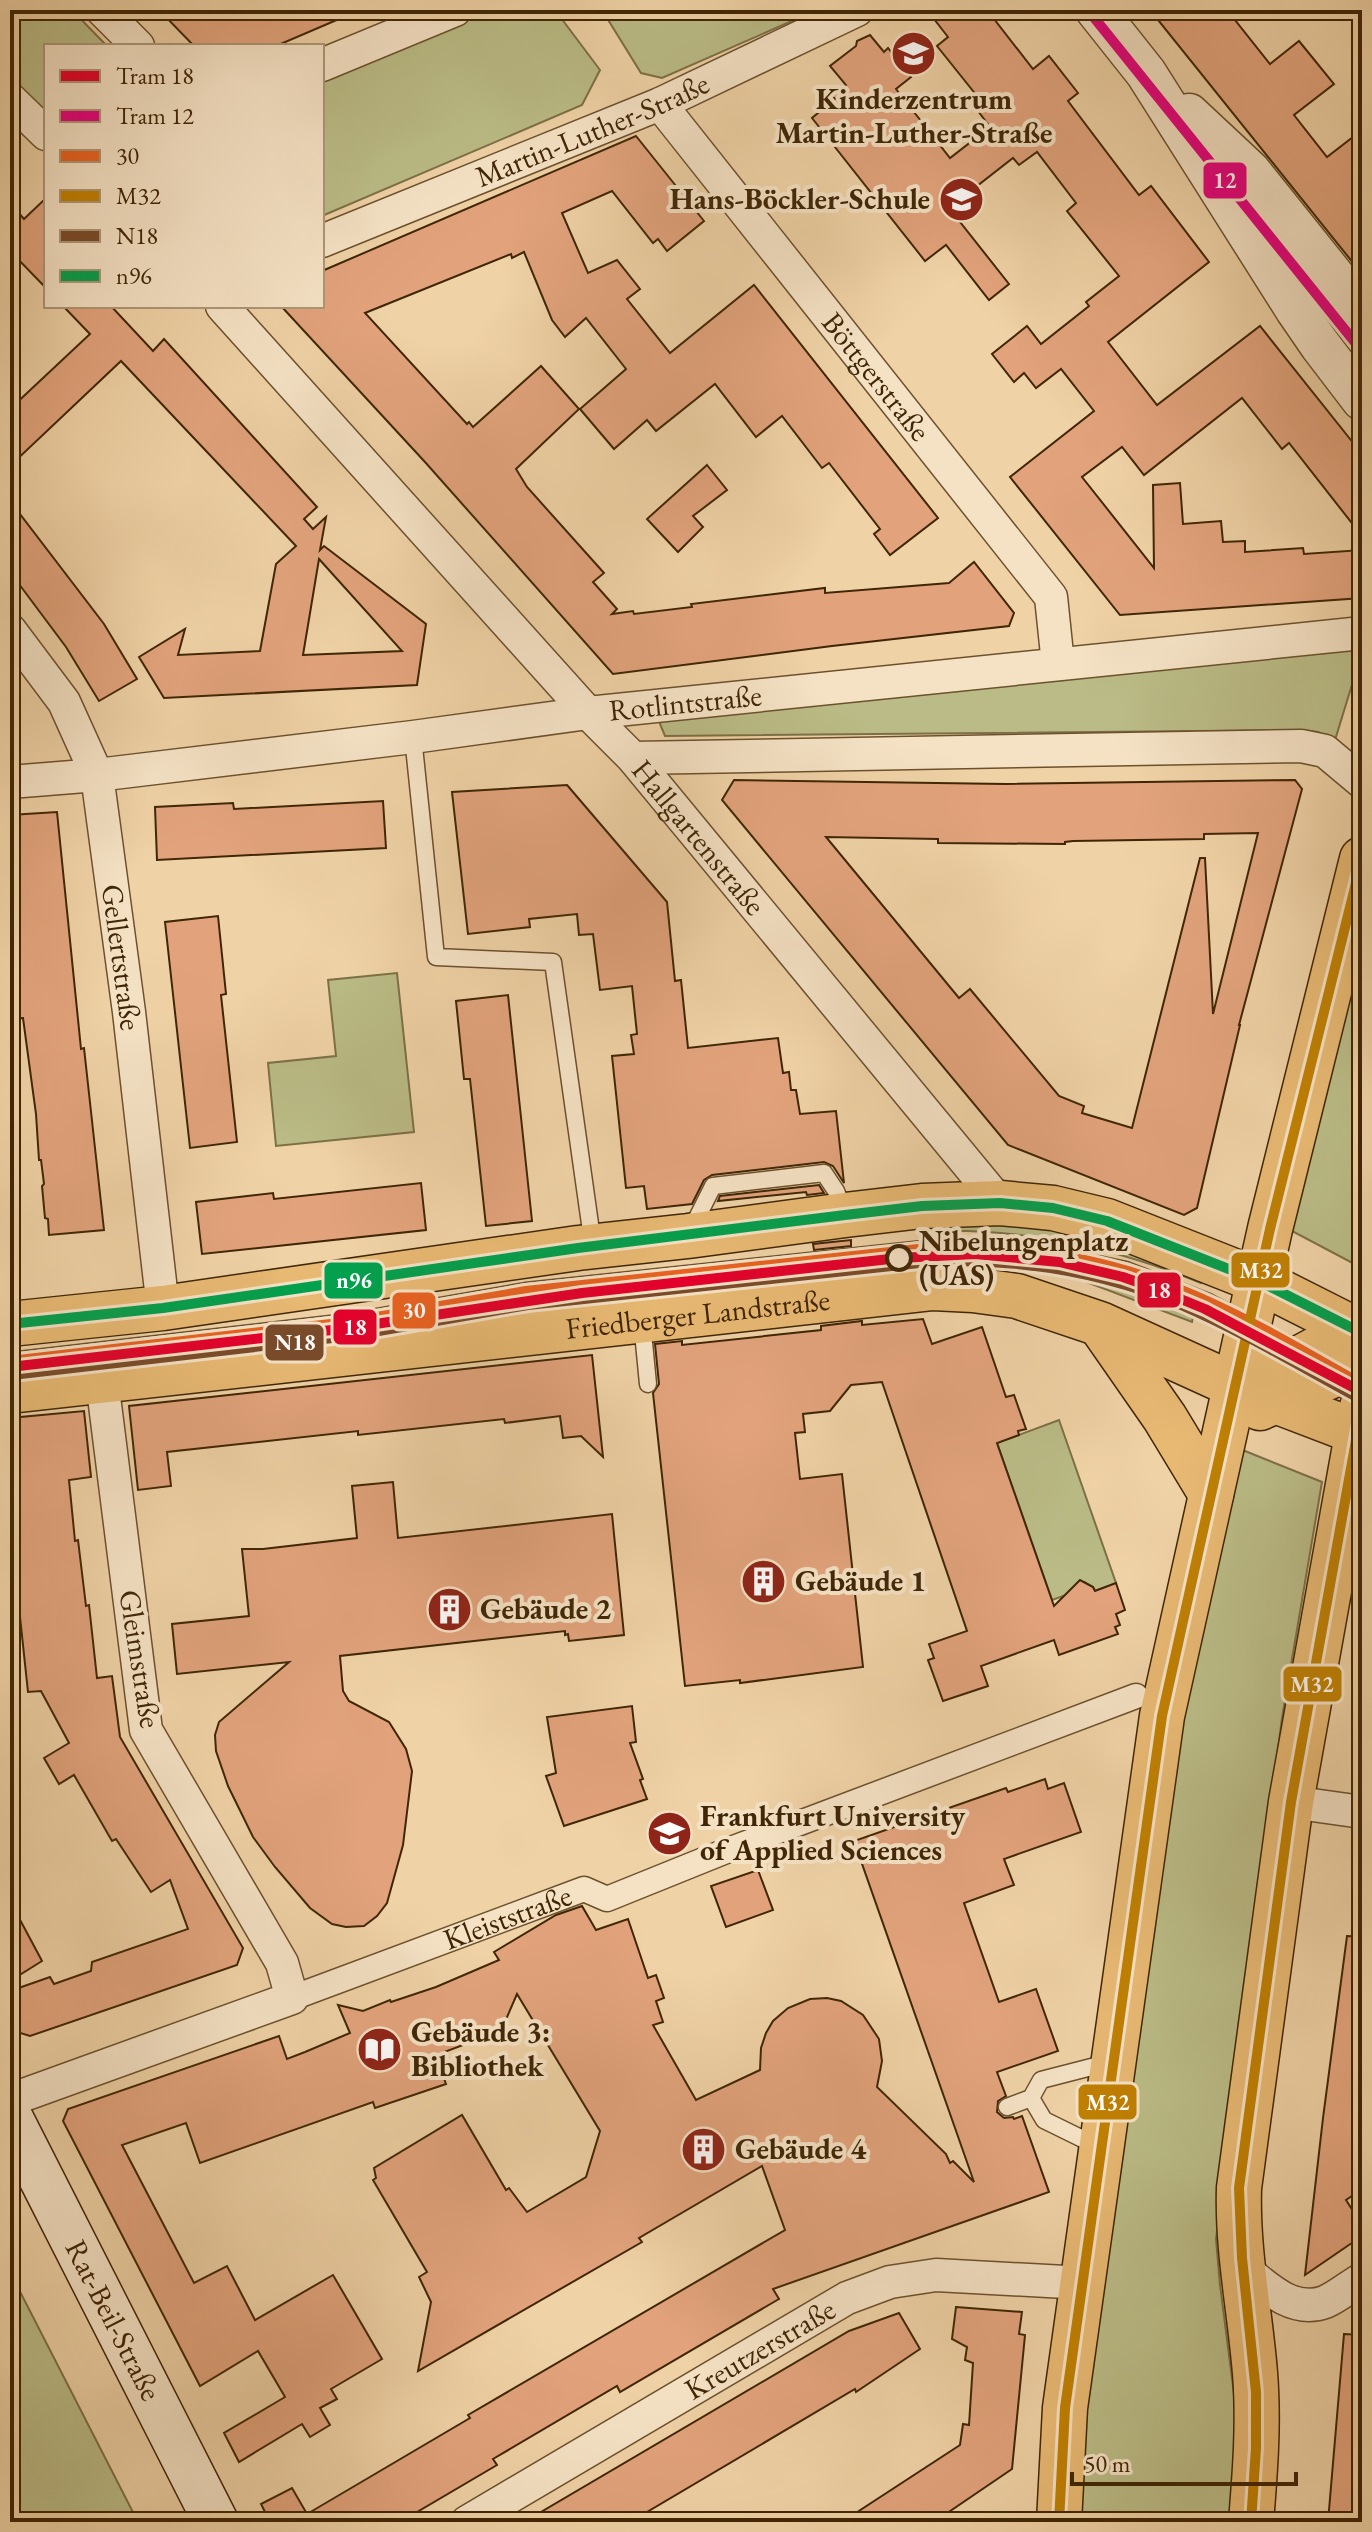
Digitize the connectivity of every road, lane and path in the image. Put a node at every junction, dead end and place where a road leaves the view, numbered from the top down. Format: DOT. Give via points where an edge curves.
graph roads {
  1 [pos="102,10"];
  2 [pos="455,10"];
  3 [pos="857,10"];
  4 [pos="1096,10"];
  5 [pos="136,44"];
  6 [pos="324,64"];
  7 [pos="1146,73"];
  8 [pos="10,99"];
  9 [pos="660,104"];
  10 [pos="44,132"];
  11 [pos="324,240"];
  12 [pos="224,308"];
  13 [pos="1362,311"];
  14 [pos="1362,400"];
  15 [pos="10,630"];
  16 [pos="1362,633"];
  17 [pos="1058,664"];
  18 [pos="588,713"];
  19 [pos="413,737"];
  20 [pos="633,758"];
  21 [pos="97,775"];
  22 [pos="10,782"];
  23 [pos="1362,782"];
  24 [pos="1362,859"];
  25 [pos="1000,1203"];
  26 [pos="593,1247"];
  27 [pos="1259,1281"];
  28 [pos="163,1308"];
  29 [pos="642,1321"];
  30 [pos="1249,1323"];
  31 [pos="10,1324"];
  32 [pos="1100,1324"];
  33 [pos="10,1361"];
  34 [pos="1353,1373"];
  35 [pos="102,1381"];
  36 [pos="648,1384"];
  37 [pos="10,1391"];
  38 [pos="1246,1404"];
  39 [pos="1211,1494"];
  40 [pos="1136,1696"];
  41 [pos="1291,1802"];
  42 [pos="1362,1812"];
  43 [pos="292,1998"];
  44 [pos="1114,2062"];
  45 [pos="1031,2098"];
  46 [pos="10,2100"];
  47 [pos="1007,2107"];
  48 [pos="10,2117"];
  49 [pos="1102,2149"];
  50 [pos="1242,2267"];
  51 [pos="1362,2279"];
  52 [pos="1084,2283"];
  53 [pos="216,2522"];
  54 [pos="467,2522"];
  55 [pos="1059,2522"];
  56 [pos="1251,2522"];
  1 -- 5 [label="street"];
  2 -- 6 [label="street"];
  3 -- 9 [label="street, Martin-Luther-Straße"];
  4 -- 7 [label="street"];
  7 -- 13 [label="street" via="1250,171"];
  7 -- 14 [label="street" via="1296,310"];
  8 -- 10 [label="street"];
  9 -- 11 [label="street, Martin-Luther-Straße"];
  9 -- 17 [label="street, Böttgerstraße" via="1051,597"];
  12 -- 18 [label="street, Hallgartenstraße"];
  15 -- 21 [label="street, Gellertstraße" via="64,702"];
  16 -- 17 [label="street, Rotlintstraße"];
  17 -- 18 [label="street, Rotlintstraße"];
  18 -- 19 [label="street, Rotlintstraße"];
  18 -- 20 [label="street, Hallgartenstraße"];
  19 -- 21 [label="street, Rotlintstraße"];
  19 -- 26 [label="lane" via="436,957 553,962"];
  20 -- 23 [label="street, Rotlintstraße" via="1301,746 1325,751"];
  20 -- 25 [label="street, Hallgartenstraße"];
  21 -- 22 [label="street, Rotlintstraße"];
  21 -- 28 [label="street, Gellertstraße"];
  24 -- 27 [label="main road"];
  25 -- 26 [label="main road" via="922,1206"];
  25 -- 27 [label="main road" via="1107,1221"];
  26 -- 28 [label="main road"];
  27 -- 30 [label="main road"];
  27 -- 34 [label="main road"];
  28 -- 31 [label="main road"];
  29 -- 32 [label="main road, Friedberger Landstraße" via="933,1288 1017,1296"];
  29 -- 35 [label="main road, Friedberger Landstraße"];
  29 -- 36 [label="lane"];
  30 -- 33 [label="lane, Friedberger Landstraße" via="1126,1270 1026,1249 952,1246 567,1286 348,1322"];
  30 -- 34 [label="lane, Friedberger Landstraße"];
  30 -- 38 [label="main road"];
  32 -- 38 [label="main road, Friedberger Landstraße"];
  32 -- 39 [label="main road"];
  34 -- 38 [label="main road, Friedberger Landstraße"];
  34 -- 38 [label="main road" via="1266,1367"];
  34 -- 41 [label="main road"];
  35 -- 37 [label="main road, Friedberger Landstraße"];
  35 -- 43 [label="street, Gleimstraße" via="146,1730 282,1963"];
  38 -- 39 [label="main road"];
  39 -- 44 [label="main road" via="1162,1716"];
  40 -- 43 [label="street, Kleiststraße" via="607,1899 584,1889"];
  41 -- 42 [label="street"];
  41 -- 50 [label="main road" via="1239,2188"];
  43 -- 46 [label="street, Kleiststraße"];
  44 -- 45 [label="lane" via="1041,2080"];
  44 -- 49 [label="main road"];
  45 -- 47 [label="lane"];
  45 -- 49 [label="lane" via="1044,2120"];
  48 -- 53 [label="main road, Rat-Beil-Straße"];
  49 -- 52 [label="main road"];
  50 -- 51 [label="street" via="1278,2297 1300,2304 1324,2303"];
  50 -- 56 [label="main road" via="1255,2374"];
  52 -- 54 [label="street, Kreutzerstraße" via="936,2275 875,2287 847,2298"];
  52 -- 55 [label="main road" via="1065,2408"];
}
